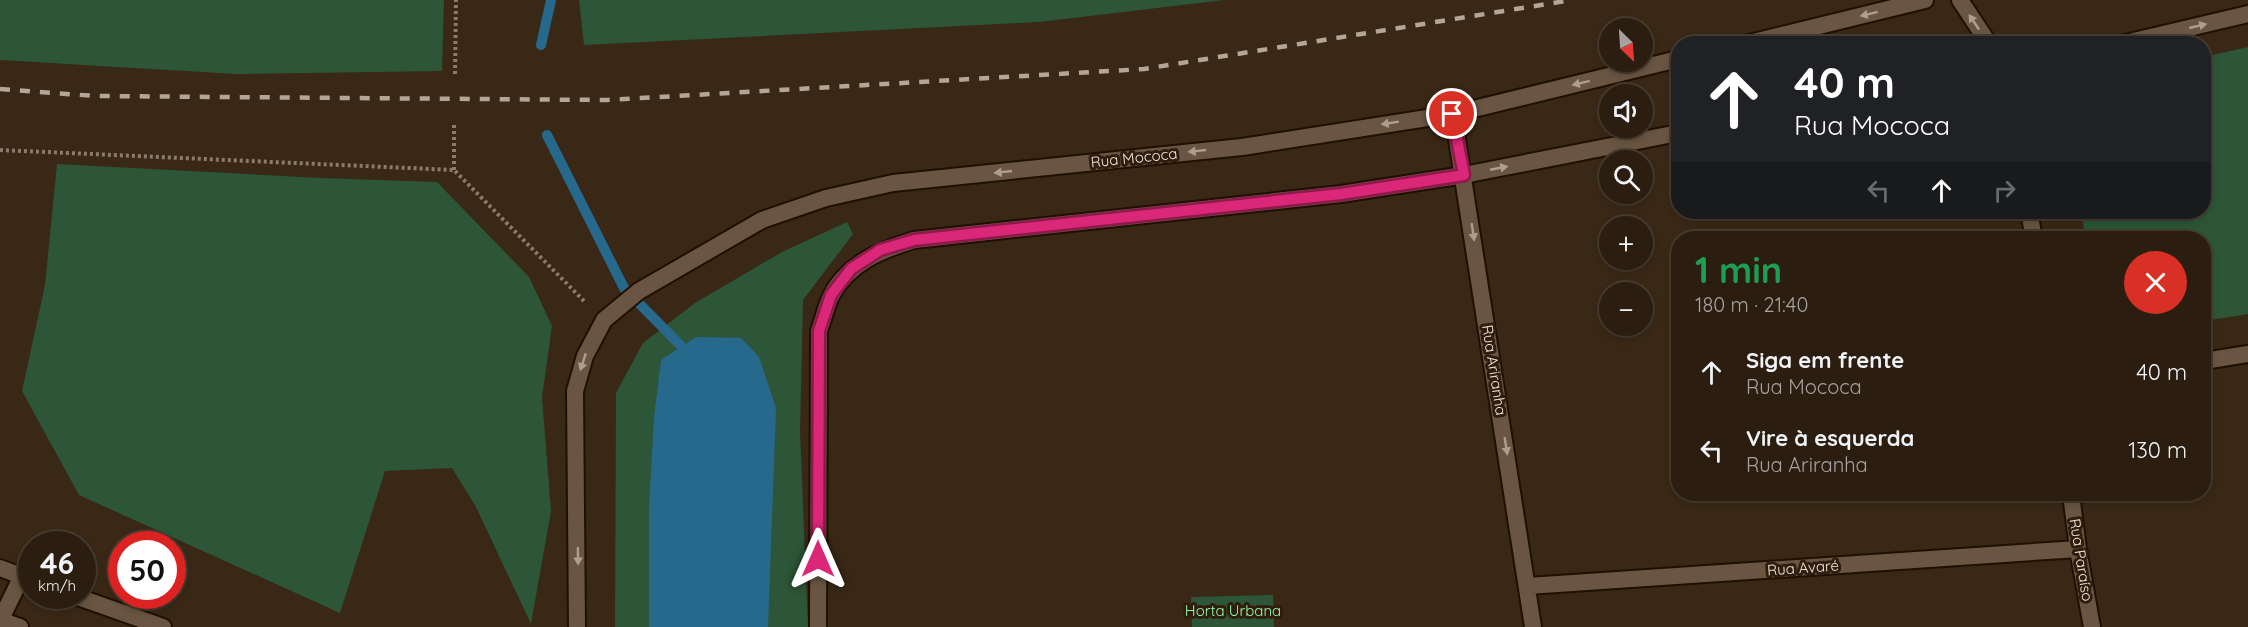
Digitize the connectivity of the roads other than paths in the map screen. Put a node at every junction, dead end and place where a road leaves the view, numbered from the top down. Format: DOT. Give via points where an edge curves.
graph roads {
  1 [pos="1925,0"];
  2 [pos="1960,0"];
  3 [pos="2248,14"];
  4 [pos="1778,36"];
  5 [pos="1984,36"];
  6 [pos="2155,36"];
  7 [pos="1671,61"];
  8 [pos="1452,114"];
  9 [pos="1671,134"];
  10 [pos="1464,175"];
  11 [pos="2248,354"];
  12 [pos="2211,360"];
  13 [pos="2072,501"];
  14 [pos="2078,549"];
  15 [pos="0,568"];
  16 [pos="18,575"];
  17 [pos="1528,586"];
  18 [pos="18,592"];
  19 [pos="96,603"];
  20 [pos="0,620"];
  21 [pos="20,627"];
  22 [pos="163,627"];
  23 [pos="577,627"];
  24 [pos="818,627"];
  25 [pos="1533,627"];
  26 [pos="2092,627"];
  1 -- 4 [label="main road, one-way"];
  5 -- 2 [label="main road, one-way"];
  6 -- 3 [label="main road, one-way"];
  7 -- 8 [label="main road, Rua Mococa, one-way"];
  8 -- 10 [label="main road, Rua Ariranha"];
  8 -- 23 [label="main road, Rua Mococa, one-way" via="1242,147 893,183 826,198 762,220 639,291 608,316 585,356 575,391"];
  10 -- 9 [label="main road, one-way"];
  10 -- 17 [label="main road, Rua Ariranha, one-way"];
  10 -- 24 [label="main road" via="1341,194 914,240 880,250 851,269 831,295 819,331"];
  11 -- 12 [label="main road"];
  13 -- 14 [label="main road, Rua Paraíso"];
  14 -- 17 [label="main road, Rua Avaré"];
  14 -- 26 [label="main road, Rua Paraíso"];
  15 -- 16 [label="main road"];
  17 -- 25 [label="main road, Rua Ariranha"];
  18 -- 20 [label="main road"];
  19 -- 22 [label="main road"];
  20 -- 21 [label="main road"];
}
